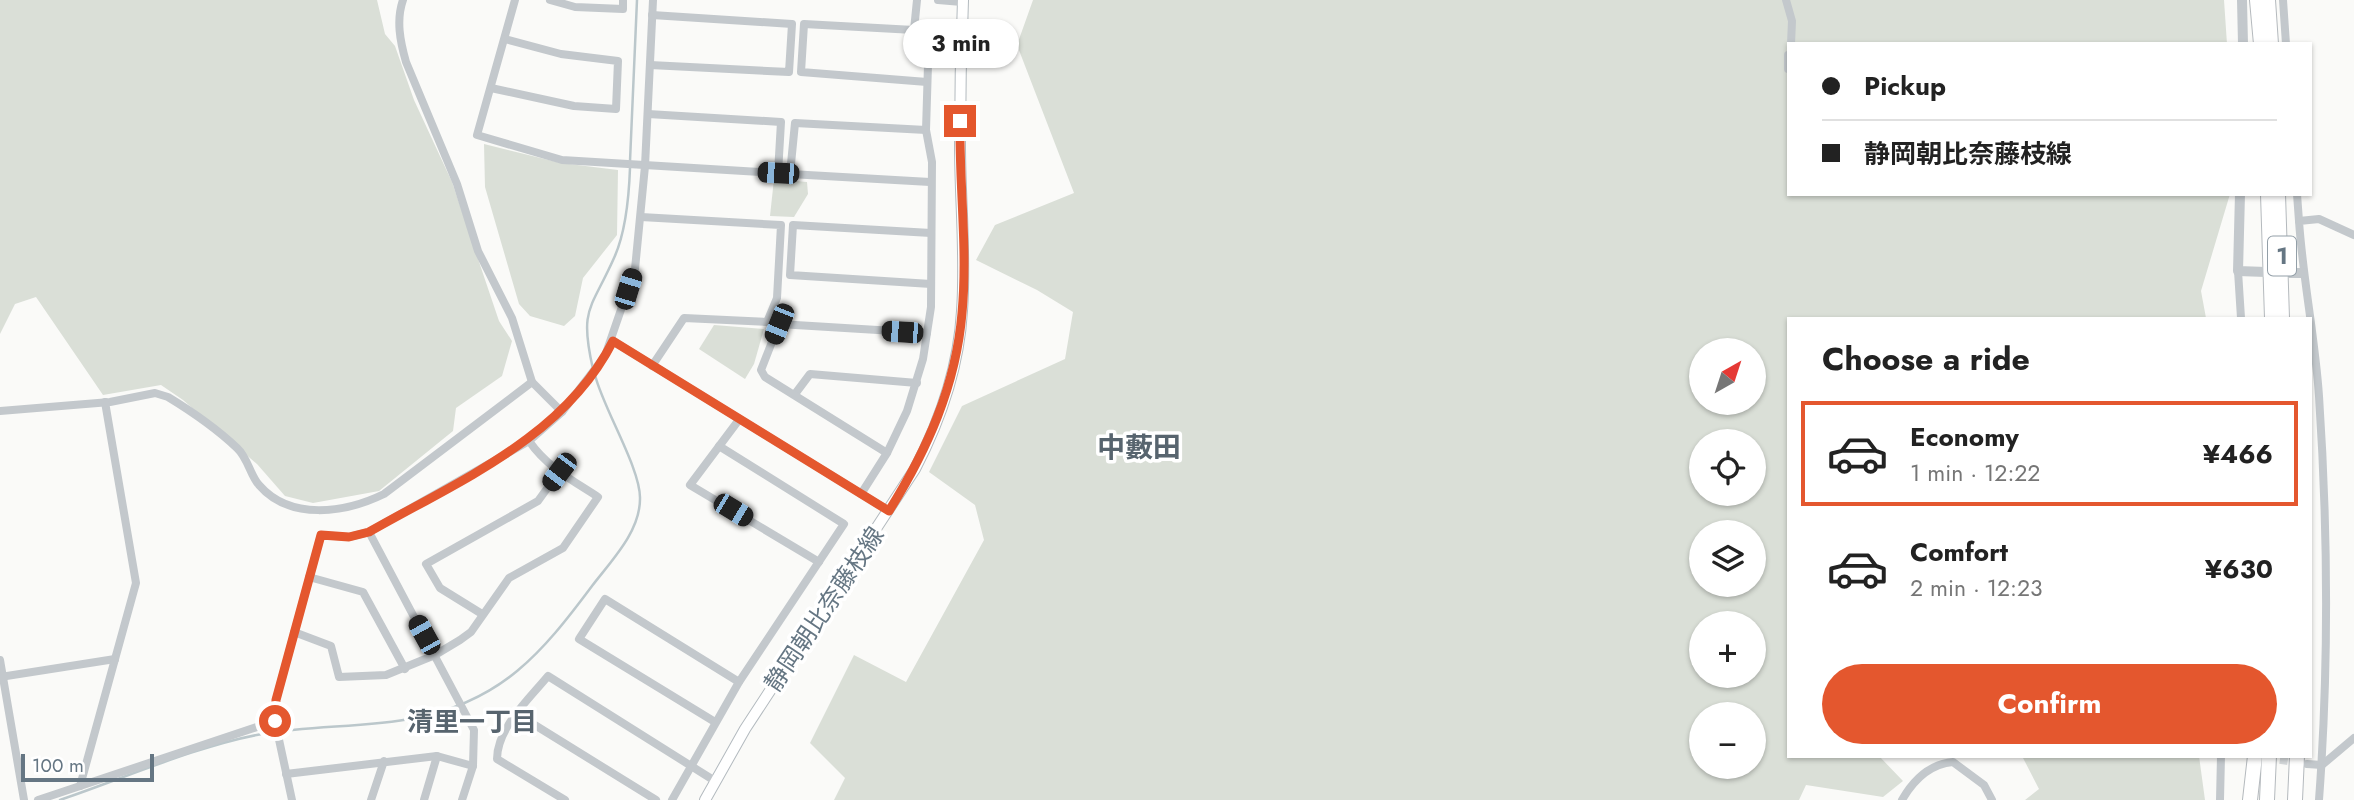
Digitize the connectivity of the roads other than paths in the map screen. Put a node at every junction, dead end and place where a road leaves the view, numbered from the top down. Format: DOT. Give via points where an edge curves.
graph roads {
  1 [pos="403,0"];
  2 [pos="515,0"];
  3 [pos="550,0"];
  4 [pos="623,0"];
  5 [pos="653,0"];
  6 [pos="917,0"];
  7 [pos="938,0"];
  8 [pos="1786,0"];
  9 [pos="2242,0"];
  10 [pos="2257,0"];
  11 [pos="2268,0"];
  12 [pos="2283,0"];
  13 [pos="962,1"];
  14 [pos="652,15"];
  15 [pos="914,30"];
  16 [pos="505,39"];
  17 [pos="1791,42"];
  18 [pos="2243,42"];
  19 [pos="2261,42"];
  20 [pos="2271,42"];
  21 [pos="2286,42"];
  22 [pos="650,65"];
  23 [pos="927,82"];
  24 [pos="491,88"];
  25 [pos="648,114"];
  26 [pos="926,130"];
  27 [pos="645,166"];
  28 [pos="930,182"];
  29 [pos="2240,196"];
  30 [pos="2268,196"];
  31 [pos="2278,196"];
  32 [pos="2297,196"];
  33 [pos="641,216"];
  34 [pos="2299,221"];
  35 [pos="931,233"];
  36 [pos="2354,235"];
  37 [pos="2238,271"];
  38 [pos="2266,272"];
  39 [pos="2289,273"];
  40 [pos="2303,273"];
  41 [pos="931,284"];
  42 [pos="2241,317"];
  43 [pos="2272,317"];
  44 [pos="2282,317"];
  45 [pos="2310,317"];
  46 [pos="2312,332"];
  47 [pos="927,333"];
  48 [pos="613,341"];
  49 [pos="652,366"];
  50 [pos="531,382"];
  51 [pos="917,383"];
  52 [pos="795,394"];
  53 [pos="105,402"];
  54 [pos="0,411"];
  55 [pos="562,412"];
  56 [pos="738,421"];
  57 [pos="529,440"];
  58 [pos="719,446"];
  59 [pos="887,453"];
  60 [pos="559,472"];
  61 [pos="861,495"];
  62 [pos="889,511"];
  63 [pos="369,532"];
  64 [pos="819,562"];
  65 [pos="310,577"];
  66 [pos="482,614"];
  67 [pos="294,632"];
  68 [pos="435,655"];
  69 [pos="115,659"];
  70 [pos="0,660"];
  71 [pos="405,669"];
  72 [pos="1,677"];
  73 [pos="739,682"];
  74 [pos="517,714"];
  75 [pos="275,721"];
  76 [pos="715,722"];
  77 [pos="2354,738"];
  78 [pos="438,756"];
  79 [pos="2221,758"];
  80 [pos="2255,758"];
  81 [pos="2269,758"];
  82 [pos="2278,758"];
  83 [pos="2302,760"];
  84 [pos="383,761"];
  85 [pos="690,765"];
  86 [pos="2322,765"];
  87 [pos="473,766"];
  88 [pos="286,774"];
  89 [pos="715,781"];
  90 [pos="80,786"];
  91 [pos="24,800"];
  92 [pos="37,800"];
  93 [pos="292,800"];
  94 [pos="371,800"];
  95 [pos="424,800"];
  96 [pos="462,800"];
  97 [pos="565,800"];
  98 [pos="656,800"];
  99 [pos="672,800"];
  100 [pos="705,800"];
  101 [pos="1902,800"];
  102 [pos="1993,800"];
  103 [pos="2220,800"];
  104 [pos="2250,800"];
  105 [pos="2267,800"];
  106 [pos="2277,800"];
  107 [pos="2295,800"];
  108 [pos="2319,800"];
  1 -- 50 [label="street" via="400,32 406,62 457,184 478,251 512,318"];
  2 -- 16 [label="street"];
  3 -- 4 [label="street" via="575,7 623,9"];
  5 -- 14 [label="street"];
  6 -- 15 [label="street"];
  7 -- 13 [label="street"];
  8 -- 17 [label="street"];
  9 -- 18 [label="street"];
  10 -- 19 [label="highway"];
  11 -- 20 [label="highway"];
  12 -- 21 [label="street"];
  13 -- 62 [label="main road, 静岡朝比奈藤枝線" via="964,279 960,336 926,449"];
  14 -- 22 [label="street"];
  14 -- 22 [label="street" via="792,24 789,72"];
  15 -- 23 [label="street" via="928,65"];
  15 -- 23 [label="street" via="804,24 801,72"];
  16 -- 24 [label="street"];
  16 -- 24 [label="street" via="561,54 618,61 616,109 574,106"];
  22 -- 25 [label="street"];
  23 -- 26 [label="street"];
  24 -- 27 [label="street" via="477,135 562,160"];
  25 -- 27 [label="street"];
  25 -- 27 [label="street" via="781,122 778,173"];
  26 -- 28 [label="street" via="932,162"];
  26 -- 28 [label="street" via="794,123 790,174"];
  27 -- 33 [label="street"];
  28 -- 35 [label="street"];
  29 -- 37 [label="street"];
  30 -- 43 [label="highway"];
  31 -- 44 [label="highway, 1"];
  32 -- 34 [label="street"];
  33 -- 48 [label="street" via="635,269"];
  33 -- 49 [label="street" via="781,225 777,298 767,322 684,318"];
  34 -- 36 [label="street" via="2319,219"];
  34 -- 40 [label="street"];
  35 -- 41 [label="street"];
  35 -- 41 [label="street" via="793,225 790,275"];
  37 -- 38 [label="street"];
  37 -- 42 [label="street"];
  39 -- 40 [label="street"];
  40 -- 45 [label="street"];
  41 -- 47 [label="street"];
  46 -- 86 [label="street" via="2328,595"];
  47 -- 51 [label="street"];
  47 -- 52 [label="street" via="779,324 761,369 765,377"];
  48 -- 49 [label="street"];
  48 -- 55 [label="street"];
  49 -- 56 [label="street"];
  50 -- 53 [label="street" via="384,494 367,503 309,511 282,505 268,495 239,450 168,397 156,393"];
  50 -- 55 [label="street"];
  51 -- 52 [label="street" via="810,374"];
  51 -- 59 [label="street"];
  52 -- 59 [label="street"];
  53 -- 54 [label="street"];
  53 -- 69 [label="street" via="136,583"];
  55 -- 57 [label="street"];
  56 -- 58 [label="street"];
  56 -- 61 [label="street"];
  57 -- 60 [label="street" via="539,456"];
  57 -- 63 [label="street"];
  58 -- 64 [label="street" via="844,524"];
  58 -- 64 [label="street" via="690,485"];
  59 -- 61 [label="street"];
  60 -- 66 [label="street" via="598,497 564,548 509,578"];
  60 -- 66 [label="street" via="538,500 426,564 440,588"];
  61 -- 62 [label="street"];
  62 -- 89 [label="main road, 静岡朝比奈藤枝線"];
  63 -- 65 [label="street" via="349,537 321,535"];
  63 -- 68 [label="street"];
  64 -- 73 [label="street"];
  65 -- 67 [label="street"];
  65 -- 71 [label="street" via="363,592"];
  66 -- 68 [label="street" via="471,632"];
  67 -- 71 [label="street" via="331,646 339,677 386,675"];
  67 -- 75 [label="street"];
  68 -- 71 [label="street"];
  68 -- 87 [label="street" via="474,730"];
  69 -- 72 [label="street"];
  69 -- 90 [label="street"];
  70 -- 72 [label="street"];
  72 -- 91 [label="street"];
  73 -- 76 [label="street"];
  73 -- 76 [label="street" via="605,599 579,639"];
  74 -- 85 [label="street" via="548,676"];
  74 -- 97 [label="street" via="497,759"];
  74 -- 98 [label="street"];
  75 -- 88 [label="street"];
  75 -- 90 [label="street"];
  76 -- 85 [label="street"];
  77 -- 86 [label="street"];
  78 -- 84 [label="street"];
  78 -- 87 [label="street"];
  78 -- 95 [label="street"];
  79 -- 103 [label="street"];
  80 -- 104 [label="highway"];
  81 -- 105 [label="highway"];
  82 -- 106 [label="highway"];
  83 -- 86 [label="street"];
  83 -- 107 [label="highway"];
  84 -- 88 [label="street"];
  84 -- 94 [label="street"];
  85 -- 89 [label="street"];
  85 -- 99 [label="street"];
  86 -- 108 [label="street"];
  87 -- 96 [label="street"];
  88 -- 93 [label="street"];
  89 -- 100 [label="main road, 静岡朝比奈藤枝線"];
  90 -- 92 [label="street"];
  101 -- 102 [label="street" via="1937,764 1953,762 1984,785"];
}
